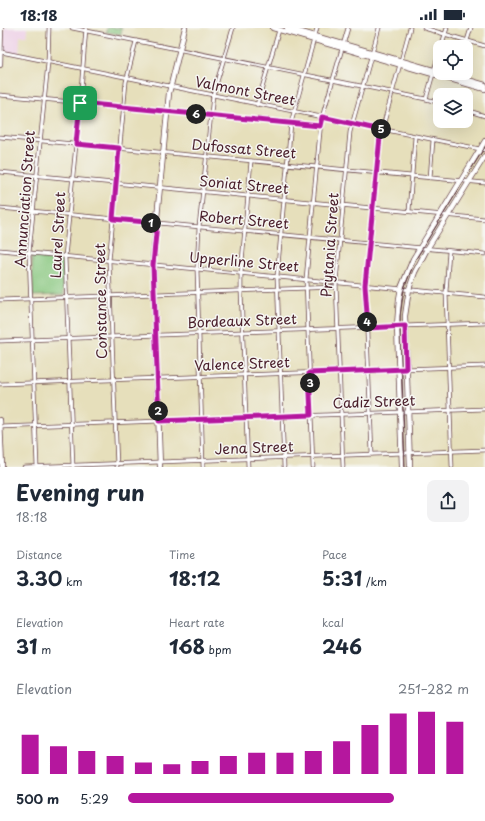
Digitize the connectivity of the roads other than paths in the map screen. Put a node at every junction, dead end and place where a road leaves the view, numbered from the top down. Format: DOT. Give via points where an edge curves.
graph roads {
  1 [pos="1,28"];
  2 [pos="49,28"];
  3 [pos="72,28"];
  4 [pos="185,28"];
  5 [pos="233,28"];
  6 [pos="273,28"];
  7 [pos="287,28"];
  8 [pos="317,28"];
  9 [pos="348,28"];
  10 [pos="379,28"];
  11 [pos="410,28"];
  12 [pos="424,28"];
  13 [pos="446,28"];
  14 [pos="471,28"];
  15 [pos="86,29"];
  16 [pos="280,29"];
  17 [pos="445,34"];
  18 [pos="314,38"];
  19 [pos="443,40"];
  20 [pos="467,40"];
  21 [pos="136,41"];
  22 [pos="473,42"];
  23 [pos="485,46"];
  24 [pos="343,47"];
  25 [pos="180,50"];
  26 [pos="0,52"];
  27 [pos="371,55"];
  28 [pos="224,58"];
  29 [pos="48,63"];
  30 [pos="400,63"];
  31 [pos="0,65"];
  32 [pos="268,68"];
  33 [pos="83,70"];
  34 [pos="433,72"];
  35 [pos="304,75"];
  36 [pos="433,75"];
  37 [pos="127,78"];
  38 [pos="333,80"];
  39 [pos="464,80"];
  40 [pos="469,80"];
  41 [pos="485,84"];
  42 [pos="363,86"];
  43 [pos="170,88"];
  44 [pos="485,89"];
  45 [pos="392,92"];
  46 [pos="0,95"];
  47 [pos="213,96"];
  48 [pos="44,99"];
  49 [pos="426,99"];
  50 [pos="433,101"];
  51 [pos="80,103"];
  52 [pos="257,105"];
  53 [pos="123,107"];
  54 [pos="167,111"];
  55 [pos="293,112"];
  56 [pos="473,112"];
  57 [pos="210,115"];
  58 [pos="485,116"];
  59 [pos="322,117"];
  60 [pos="291,123"];
  61 [pos="352,123"];
  62 [pos="320,126"];
  63 [pos="381,130"];
  64 [pos="0,137"];
  65 [pos="415,137"];
  66 [pos="433,140"];
  67 [pos="40,141"];
  68 [pos="485,141"];
  69 [pos="76,144"];
  70 [pos="119,148"];
  71 [pos="482,150"];
  72 [pos="163,152"];
  73 [pos="206,156"];
  74 [pos="485,156"];
  75 [pos="251,161"];
  76 [pos="287,164"];
  77 [pos="316,167"];
  78 [pos="346,170"];
  79 [pos="0,172"];
  80 [pos="376,172"];
  81 [pos="36,176"];
  82 [pos="412,176"];
  83 [pos="430,178"];
  84 [pos="72,180"];
  85 [pos="460,181"];
  86 [pos="469,182"];
  87 [pos="485,183"];
  88 [pos="116,184"];
  89 [pos="160,188"];
  90 [pos="203,192"];
  91 [pos="248,196"];
  92 [pos="284,200"];
  93 [pos="313,202"];
  94 [pos="343,205"];
  95 [pos="0,208"];
  96 [pos="373,208"];
  97 [pos="34,211"];
  98 [pos="409,211"];
  99 [pos="440,214"];
  100 [pos="68,215"];
  101 [pos="448,215"];
  102 [pos="113,219"];
  103 [pos="485,219"];
  104 [pos="157,223"];
  105 [pos="199,227"];
  106 [pos="245,232"];
  107 [pos="281,235"];
  108 [pos="310,238"];
  109 [pos="340,240"];
  110 [pos="370,243"];
  111 [pos="419,248"];
  112 [pos="427,249"];
  113 [pos="0,250"];
  114 [pos="449,251"];
  115 [pos="29,253"];
  116 [pos="485,254"];
  117 [pos="65,257"];
  118 [pos="109,261"];
  119 [pos="153,265"];
  120 [pos="197,269"];
  121 [pos="242,273"];
  122 [pos="277,276"];
  123 [pos="306,279"];
  124 [pos="336,282"];
  125 [pos="365,285"];
  126 [pos="336,287"];
  127 [pos="306,288"];
  128 [pos="401,288"];
  129 [pos="409,289"];
  130 [pos="277,290"];
  131 [pos="241,291"];
  132 [pos="197,292"];
  133 [pos="446,292"];
  134 [pos="154,294"];
  135 [pos="110,296"];
  136 [pos="66,297"];
  137 [pos="485,297"];
  138 [pos="31,298"];
  139 [pos="0,300"];
  140 [pos="485,323"];
  141 [pos="447,325"];
  142 [pos="397,326"];
  143 [pos="405,326"];
  144 [pos="368,328"];
  145 [pos="338,329"];
  146 [pos="308,330"];
  147 [pos="279,331"];
  148 [pos="243,332"];
  149 [pos="198,334"];
  150 [pos="156,336"];
  151 [pos="112,337"];
  152 [pos="68,339"];
  153 [pos="32,340"];
  154 [pos="0,341"];
  155 [pos="485,366"];
  156 [pos="449,367"];
  157 [pos="398,369"];
  158 [pos="406,369"];
  159 [pos="369,370"];
  160 [pos="339,371"];
  161 [pos="309,373"];
  162 [pos="280,374"];
  163 [pos="244,375"];
  164 [pos="200,377"];
  165 [pos="157,378"];
  166 [pos="113,380"];
  167 [pos="70,381"];
  168 [pos="34,382"];
  169 [pos="0,384"];
  170 [pos="485,409"];
  171 [pos="450,410"];
  172 [pos="400,412"];
  173 [pos="408,412"];
  174 [pos="371,413"];
  175 [pos="341,414"];
  176 [pos="311,415"];
  177 [pos="282,416"];
  178 [pos="246,418"];
  179 [pos="202,419"];
  180 [pos="0,420"];
  181 [pos="159,421"];
  182 [pos="115,422"];
  183 [pos="71,424"];
  184 [pos="36,425"];
  185 [pos="0,426"];
  186 [pos="485,450"];
  187 [pos="452,452"];
  188 [pos="401,453"];
  189 [pos="409,453"];
  190 [pos="372,454"];
  191 [pos="342,456"];
  192 [pos="312,457"];
  193 [pos="283,458"];
  194 [pos="247,459"];
  195 [pos="203,461"];
  196 [pos="116,465"];
  197 [pos="160,465"];
  198 [pos="73,466"];
  199 [pos="2,467"];
  200 [pos="24,467"];
  201 [pos="37,467"];
  202 [pos="203,467"];
  203 [pos="248,467"];
  204 [pos="284,467"];
  205 [pos="313,467"];
  206 [pos="343,467"];
  207 [pos="402,467"];
  208 [pos="410,467"];
  209 [pos="452,467"];
  1 -- 26 [label="street"];
  2 -- 29 [label="street, Annunciation Street"];
  3 -- 15 [label="street"];
  4 -- 25 [label="street"];
  5 -- 28 [label="street"];
  6 -- 16 [label="street"];
  7 -- 18 [label="street"];
  8 -- 18 [label="street"];
  9 -- 24 [label="street"];
  10 -- 27 [label="street, Prytania Street"];
  11 -- 30 [label="street"];
  12 -- 17 [label="street"];
  13 -- 17 [label="street"];
  14 -- 20 [label="street"];
  15 -- 21 [label="street"];
  15 -- 33 [label="street, Laurel Street"];
  16 -- 18 [label="street"];
  16 -- 32 [label="street"];
  17 -- 19 [label="street"];
  17 -- 20 [label="street"];
  18 -- 24 [label="street"];
  18 -- 35 [label="street"];
  21 -- 25 [label="street"];
  21 -- 37 [label="street, Constance Street"];
  22 -- 23 [label="street"];
  24 -- 27 [label="street"];
  24 -- 38 [label="street"];
  25 -- 28 [label="street"];
  25 -- 43 [label="street"];
  26 -- 29 [label="street, Valmont Street"];
  26 -- 31 [label="street"];
  27 -- 30 [label="street"];
  27 -- 42 [label="street, Prytania Street"];
  28 -- 32 [label="street"];
  28 -- 47 [label="street"];
  29 -- 33 [label="street, Valmont Street"];
  29 -- 48 [label="street, Annunciation Street"];
  30 -- 34 [label="street"];
  30 -- 45 [label="street"];
  32 -- 35 [label="street"];
  32 -- 52 [label="street"];
  33 -- 37 [label="street, Valmont Street"];
  33 -- 51 [label="street, Laurel Street"];
  35 -- 38 [label="street"];
  35 -- 55 [label="street"];
  36 -- 49 [label="street"];
  37 -- 43 [label="street, Valmont Street"];
  37 -- 53 [label="street, Constance Street"];
  38 -- 42 [label="street"];
  38 -- 59 [label="street"];
  39 -- 44 [label="street"];
  40 -- 41 [label="street"];
  42 -- 45 [label="street"];
  42 -- 61 [label="street, Prytania Street"];
  43 -- 47 [label="street, Valmont Street"];
  43 -- 54 [label="street"];
  45 -- 49 [label="street"];
  45 -- 63 [label="street"];
  46 -- 48 [label="street"];
  47 -- 52 [label="street, Valmont Street"];
  47 -- 57 [label="street"];
  48 -- 51 [label="street"];
  48 -- 67 [label="street, Annunciation Street"];
  49 -- 50 [label="street"];
  51 -- 53 [label="street"];
  51 -- 69 [label="street, Laurel Street"];
  52 -- 55 [label="street, Valmont Street"];
  53 -- 54 [label="street"];
  53 -- 70 [label="street, Constance Street"];
  54 -- 57 [label="street"];
  54 -- 72 [label="street"];
  55 -- 59 [label="street, Valmont Street"];
  55 -- 60 [label="street"];
  56 -- 58 [label="street"];
  57 -- 60 [label="street"];
  57 -- 73 [label="street"];
  59 -- 61 [label="street, Valmont Street"];
  59 -- 62 [label="street"];
  60 -- 62 [label="street"];
  60 -- 76 [label="street"];
  61 -- 63 [label="street, Valmont Street"];
  61 -- 78 [label="street, Prytania Street"];
  62 -- 77 [label="street"];
  63 -- 65 [label="street, Valmont Street"];
  63 -- 80 [label="street"];
  64 -- 67 [label="street, Dufossat Street"];
  65 -- 66 [label="street, Valmont Street"];
  65 -- 82 [label="street"];
  66 -- 71 [label="street, Valmont Street"];
  66 -- 83 [label="street"];
  67 -- 69 [label="street, Dufossat Street"];
  67 -- 81 [label="street, Annunciation Street"];
  68 -- 71 [label="street"];
  69 -- 70 [label="street, Dufossat Street"];
  69 -- 84 [label="street, Laurel Street"];
  70 -- 72 [label="street, Dufossat Street"];
  70 -- 88 [label="street, Constance Street"];
  71 -- 85 [label="street"];
  72 -- 73 [label="street, Dufossat Street"];
  72 -- 89 [label="street"];
  73 -- 75 [label="street, Dufossat Street"];
  73 -- 90 [label="street"];
  74 -- 86 [label="street"];
  75 -- 76 [label="street, Dufossat Street"];
  75 -- 91 [label="street"];
  76 -- 77 [label="street, Dufossat Street"];
  76 -- 92 [label="street"];
  77 -- 78 [label="street, Dufossat Street"];
  77 -- 93 [label="street"];
  78 -- 80 [label="street, Dufossat Street"];
  78 -- 94 [label="street, Prytania Street"];
  79 -- 81 [label="street, Soniat Street"];
  80 -- 82 [label="street, Dufossat Street"];
  80 -- 96 [label="street"];
  81 -- 84 [label="street, Soniat Street"];
  81 -- 97 [label="street, Annunciation Street"];
  82 -- 83 [label="street, Dufossat Street"];
  82 -- 98 [label="street"];
  83 -- 85 [label="street, Dufossat Street"];
  84 -- 88 [label="street, Soniat Street"];
  84 -- 100 [label="street, Laurel Street"];
  85 -- 86 [label="street, Dufossat Street"];
  85 -- 99 [label="street"];
  86 -- 87 [label="street, Dufossat Street"];
  86 -- 101 [label="street"];
  88 -- 89 [label="street, Soniat Street"];
  88 -- 102 [label="street, Constance Street"];
  89 -- 90 [label="street, Soniat Street"];
  89 -- 104 [label="street"];
  90 -- 91 [label="street, Soniat Street"];
  90 -- 105 [label="street"];
  91 -- 92 [label="street, Soniat Street"];
  91 -- 106 [label="street"];
  92 -- 93 [label="street, Soniat Street"];
  92 -- 107 [label="street"];
  93 -- 94 [label="street, Soniat Street"];
  93 -- 108 [label="street"];
  94 -- 96 [label="street, Soniat Street"];
  94 -- 109 [label="street, Prytania Street"];
  95 -- 97 [label="street, Robert Street"];
  96 -- 98 [label="street, Soniat Street"];
  96 -- 110 [label="street"];
  97 -- 100 [label="street, Robert Street"];
  97 -- 115 [label="street, Annunciation Street"];
  98 -- 99 [label="street, Soniat Street"];
  99 -- 101 [label="street, Soniat Street"];
  99 -- 111 [label="street"];
  100 -- 102 [label="street, Robert Street"];
  100 -- 117 [label="street, Laurel Street"];
  101 -- 103 [label="street, Soniat Street"];
  101 -- 112 [label="street"];
  102 -- 104 [label="street, Robert Street"];
  102 -- 118 [label="street, Constance Street"];
  104 -- 105 [label="street, Robert Street"];
  104 -- 119 [label="street"];
  105 -- 106 [label="street, Robert Street"];
  105 -- 120 [label="street"];
  106 -- 107 [label="street, Robert Street"];
  106 -- 121 [label="street"];
  107 -- 108 [label="street, Robert Street"];
  107 -- 122 [label="street"];
  108 -- 109 [label="street, Robert Street"];
  108 -- 123 [label="street"];
  109 -- 110 [label="street, Robert Street"];
  109 -- 124 [label="street, Prytania Street"];
  110 -- 111 [label="street, Robert Street"];
  110 -- 125 [label="street"];
  111 -- 112 [label="street, Robert Street"];
  111 -- 128 [label="street"];
  112 -- 114 [label="street, Robert Street"];
  112 -- 129 [label="street"];
  113 -- 115 [label="street, Upperline Street"];
  114 -- 116 [label="street, Robert Street"];
  114 -- 133 [label="street"];
  115 -- 117 [label="street, Upperline Street"];
  115 -- 138 [label="street, Annunciation Street"];
  117 -- 118 [label="street, Upperline Street"];
  117 -- 136 [label="street, Laurel Street"];
  118 -- 119 [label="street, Upperline Street"];
  118 -- 135 [label="street, Constance Street"];
  119 -- 120 [label="street, Upperline Street"];
  119 -- 134 [label="street"];
  120 -- 121 [label="street, Upperline Street"];
  120 -- 132 [label="street"];
  121 -- 122 [label="street, Upperline Street"];
  121 -- 131 [label="street"];
  122 -- 123 [label="street, Upperline Street"];
  122 -- 130 [label="street"];
  123 -- 124 [label="street, Upperline Street"];
  123 -- 127 [label="street"];
  124 -- 125 [label="street, Upperline Street"];
  124 -- 126 [label="street, Prytania Street"];
  125 -- 128 [label="street, Upperline Street"];
  125 -- 144 [label="street"];
  126 -- 127 [label="street"];
  126 -- 145 [label="street, Prytania Street"];
  127 -- 130 [label="street"];
  127 -- 146 [label="street"];
  128 -- 129 [label="street, Upperline Street"];
  128 -- 142 [label="street"];
  129 -- 133 [label="street, Upperline Street"];
  129 -- 143 [label="street" via="405,307"];
  130 -- 131 [label="street"];
  130 -- 147 [label="street"];
  131 -- 132 [label="street"];
  131 -- 148 [label="street"];
  132 -- 134 [label="street"];
  132 -- 149 [label="street"];
  133 -- 137 [label="street, Upperline Street"];
  133 -- 141 [label="street"];
  134 -- 135 [label="street"];
  134 -- 150 [label="street"];
  135 -- 136 [label="street"];
  135 -- 151 [label="street, Constance Street"];
  136 -- 138 [label="street"];
  136 -- 152 [label="street, Laurel Street"];
  138 -- 139 [label="street"];
  138 -- 153 [label="street, Annunciation Street"];
  140 -- 141 [label="street, Bordeaux Street"];
  141 -- 143 [label="street, Bordeaux Street"];
  141 -- 156 [label="street"];
  142 -- 143 [label="street, Bordeaux Street"];
  142 -- 144 [label="street, Bordeaux Street"];
  142 -- 157 [label="street"];
  143 -- 158 [label="street"];
  144 -- 145 [label="street, Bordeaux Street"];
  144 -- 159 [label="street"];
  145 -- 146 [label="street, Bordeaux Street"];
  145 -- 160 [label="street, Prytania Street"];
  146 -- 147 [label="street, Bordeaux Street"];
  146 -- 161 [label="street"];
  147 -- 148 [label="street, Bordeaux Street"];
  147 -- 162 [label="street"];
  148 -- 149 [label="street, Bordeaux Street"];
  148 -- 163 [label="street"];
  149 -- 150 [label="street, Bordeaux Street"];
  149 -- 164 [label="street"];
  150 -- 151 [label="street, Bordeaux Street"];
  150 -- 165 [label="street"];
  151 -- 152 [label="street, Bordeaux Street"];
  151 -- 166 [label="street, Constance Street"];
  152 -- 153 [label="street, Bordeaux Street"];
  152 -- 167 [label="street, Laurel Street"];
  153 -- 154 [label="street, Bordeaux Street"];
  153 -- 168 [label="street, Annunciation Street"];
  155 -- 156 [label="street, Valence Street"];
  156 -- 158 [label="street, Valence Street"];
  156 -- 171 [label="street"];
  157 -- 158 [label="street, Valence Street"];
  157 -- 159 [label="street, Valence Street"];
  157 -- 172 [label="street"];
  158 -- 173 [label="street"];
  159 -- 160 [label="street, Valence Street"];
  159 -- 174 [label="street"];
  160 -- 161 [label="street, Valence Street"];
  160 -- 175 [label="street, Prytania Street"];
  161 -- 162 [label="street, Valence Street"];
  161 -- 176 [label="street"];
  162 -- 163 [label="street, Valence Street"];
  162 -- 177 [label="street"];
  163 -- 164 [label="street, Valence Street"];
  163 -- 178 [label="street"];
  164 -- 165 [label="street, Valence Street"];
  164 -- 179 [label="street"];
  165 -- 166 [label="street, Valence Street"];
  165 -- 181 [label="street"];
  166 -- 167 [label="street, Valence Street"];
  166 -- 182 [label="street, Constance Street"];
  167 -- 168 [label="street, Valence Street"];
  167 -- 183 [label="street, Laurel Street"];
  168 -- 169 [label="street, Valence Street"];
  168 -- 184 [label="street, Annunciation Street"];
  170 -- 171 [label="street, Cadiz Street"];
  171 -- 173 [label="street, Cadiz Street"];
  171 -- 187 [label="street"];
  172 -- 173 [label="street, Cadiz Street"];
  172 -- 174 [label="street, Cadiz Street"];
  172 -- 188 [label="street"];
  173 -- 189 [label="street"];
  174 -- 175 [label="street, Cadiz Street"];
  174 -- 190 [label="street"];
  175 -- 176 [label="street, Cadiz Street"];
  175 -- 191 [label="street, Prytania Street"];
  176 -- 177 [label="street, Cadiz Street"];
  176 -- 192 [label="street"];
  177 -- 178 [label="street, Cadiz Street"];
  177 -- 193 [label="street"];
  178 -- 179 [label="street, Cadiz Street"];
  178 -- 194 [label="street"];
  179 -- 181 [label="street, Cadiz Street"];
  179 -- 195 [label="street"];
  180 -- 185 [label="street"];
  181 -- 182 [label="street, Cadiz Street"];
  181 -- 197 [label="street"];
  182 -- 183 [label="street, Cadiz Street"];
  182 -- 196 [label="street, Constance Street"];
  183 -- 184 [label="street, Cadiz Street"];
  183 -- 198 [label="street, Laurel Street"];
  184 -- 185 [label="street, Cadiz Street"];
  184 -- 201 [label="street, Annunciation Street"];
  185 -- 199 [label="street"];
  186 -- 187 [label="street, Jena Street"];
  187 -- 189 [label="street, Jena Street"];
  187 -- 209 [label="street"];
  188 -- 189 [label="street, Jena Street"];
  188 -- 190 [label="street, Jena Street"];
  188 -- 207 [label="street"];
  189 -- 208 [label="street"];
  190 -- 191 [label="street, Jena Street"];
  191 -- 192 [label="street, Jena Street"];
  191 -- 206 [label="street, Prytania Street"];
  192 -- 193 [label="street, Jena Street"];
  192 -- 205 [label="street"];
  193 -- 194 [label="street, Jena Street"];
  193 -- 204 [label="street"];
  194 -- 195 [label="street, Jena Street"];
  194 -- 203 [label="street"];
  195 -- 197 [label="street, Jena Street"];
  195 -- 202 [label="street"];
  196 -- 197 [label="street, Jena Street"];
  196 -- 198 [label="street, Jena Street"];
  198 -- 201 [label="street, Jena Street"];
  200 -- 201 [label="street, Jena Street"];
}
